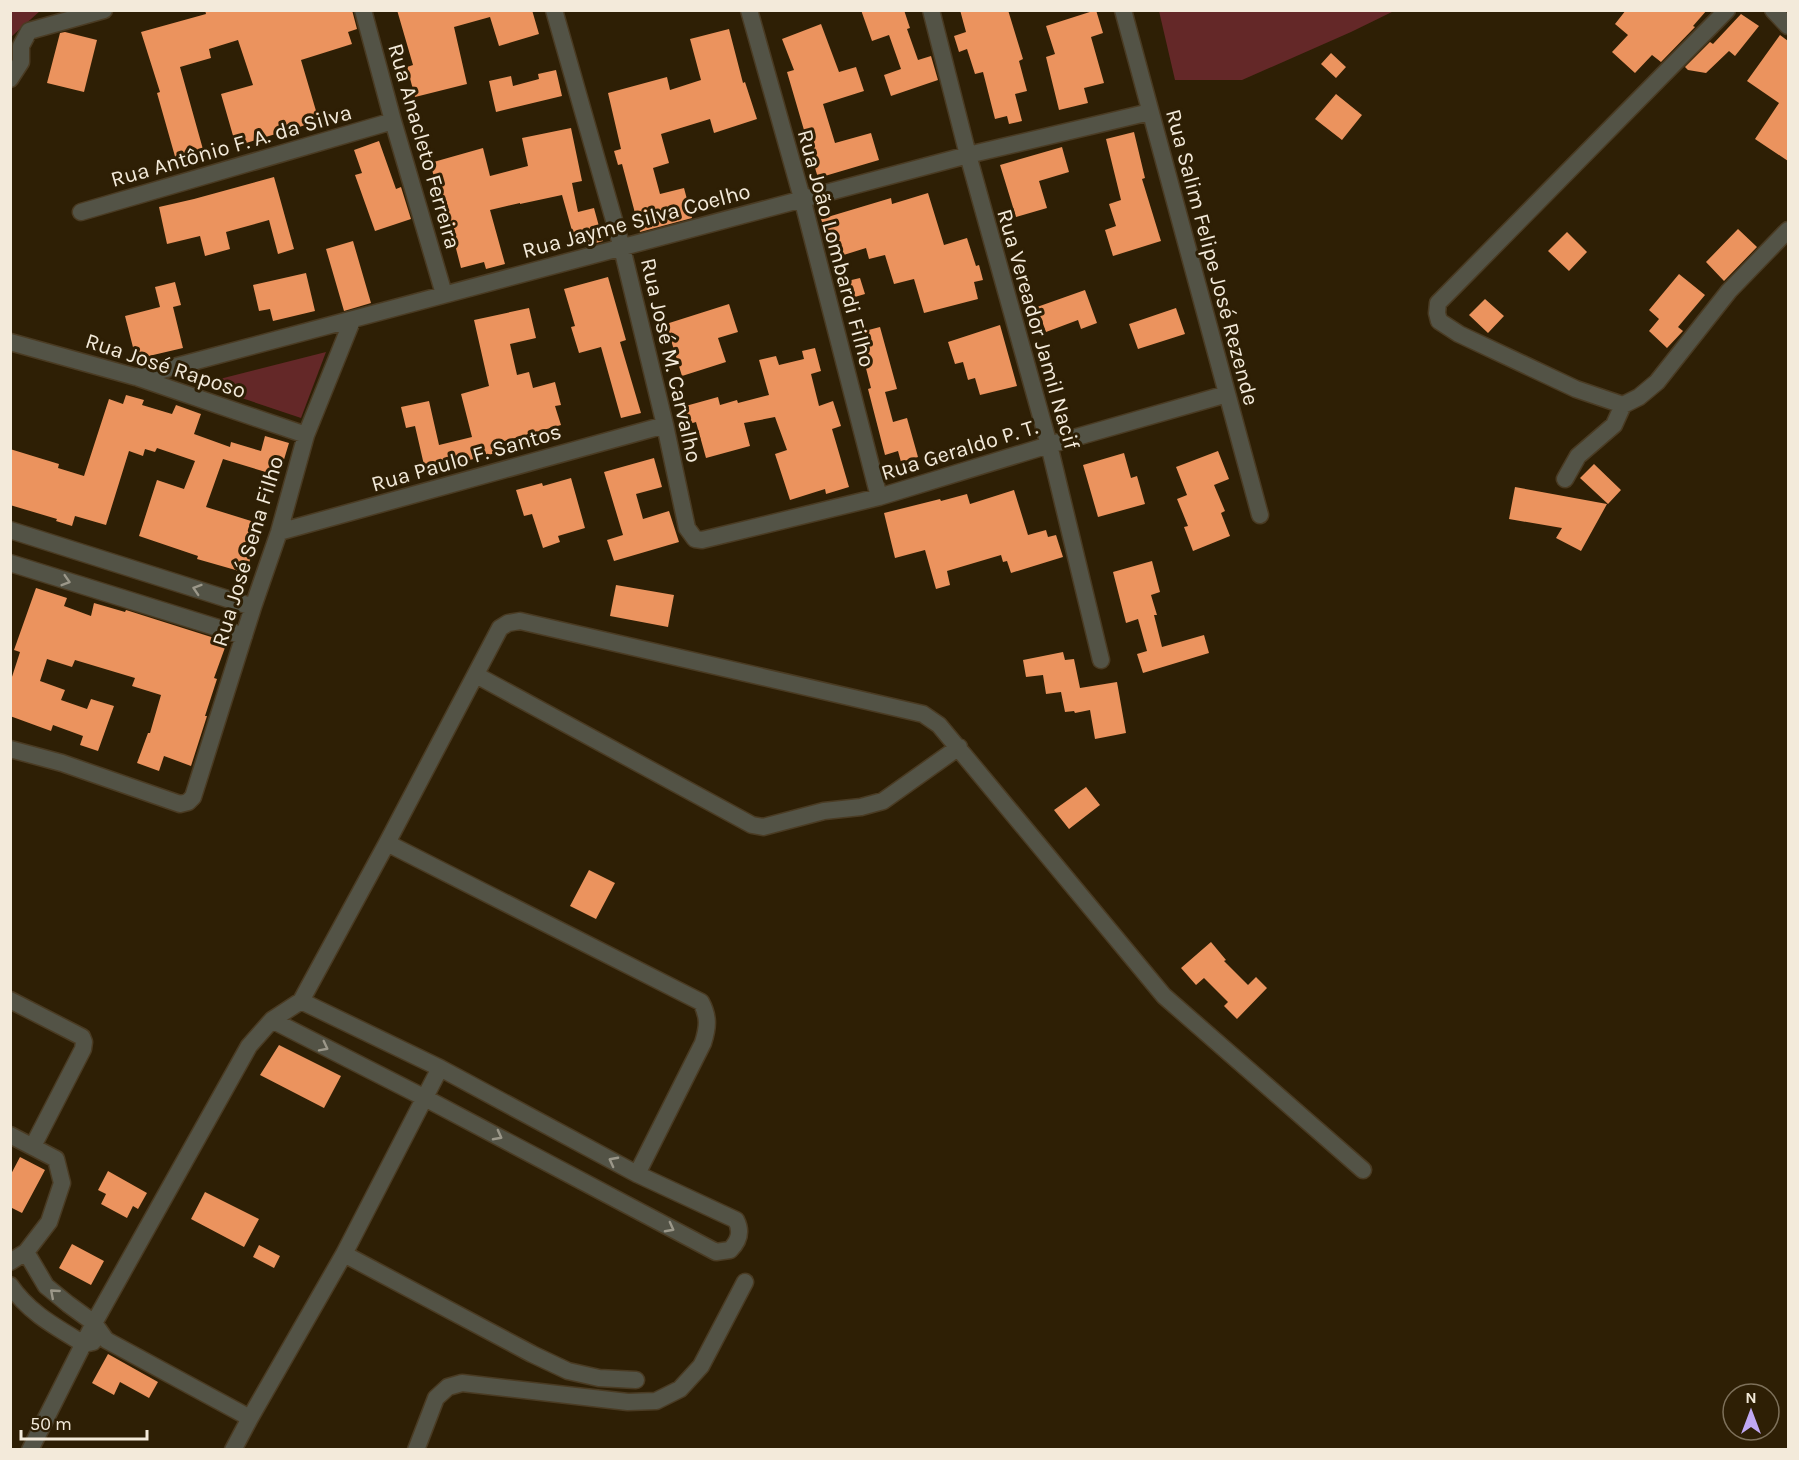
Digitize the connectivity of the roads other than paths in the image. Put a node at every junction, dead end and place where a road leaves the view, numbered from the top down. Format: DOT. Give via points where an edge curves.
graph roads {
  1 [pos="104,10"];
  2 [pos="363,10"];
  3 [pos="554,10"];
  4 [pos="749,10"];
  5 [pos="931,10"];
  6 [pos="1124,10"];
  7 [pos="1727,10"];
  8 [pos="10,79"];
  9 [pos="1150,112"];
  10 [pos="393,121"];
  11 [pos="968,155"];
  12 [pos="802,198"];
  13 [pos="81,212"];
  14 [pos="1788,230"];
  15 [pos="622,248"];
  16 [pos="444,294"];
  17 [pos="352,321"];
  18 [pos="10,342"];
  19 [pos="136,377"];
  20 [pos="1227,394"];
  21 [pos="1623,405"];
  22 [pos="665,424"];
  23 [pos="306,435"];
  24 [pos="1049,446"];
  25 [pos="1565,479"];
  26 [pos="879,497"];
  27 [pos="1260,515"];
  28 [pos="10,530"];
  29 [pos="279,532"];
  30 [pos="702,540"];
  31 [pos="10,564"];
  32 [pos="253,607"];
  33 [pos="244,636"];
  34 [pos="1101,660"];
  35 [pos="476,675"];
  36 [pos="958,747"];
  37 [pos="10,749"];
  38 [pos="387,843"];
  39 [pos="10,1000"];
  40 [pos="301,1001"];
  41 [pos="272,1020"];
  42 [pos="440,1068"];
  43 [pos="425,1098"];
  44 [pos="10,1136"];
  45 [pos="33,1146"];
  46 [pos="1363,1170"];
  47 [pos="637,1174"];
  48 [pos="26,1252"];
  49 [pos="344,1254"];
  50 [pos="10,1262"];
  51 [pos="745,1282"];
  52 [pos="10,1286"];
  53 [pos="94,1323"];
  54 [pos="106,1340"];
  55 [pos="84,1344"];
  56 [pos="636,1380"];
  57 [pos="250,1418"];
  58 [pos="30,1449"];
  59 [pos="233,1449"];
  60 [pos="416,1449"];
  1 -- 8 [label="street" via="29,31 21,46 21,62"];
  2 -- 10 [label="street, Rua Anacleto Ferreira"];
  3 -- 15 [label="street, Rua José M. Carvalho"];
  4 -- 12 [label="street, Rua João Lombardi Filho"];
  5 -- 11 [label="street, Rua Vereador Jamil Nacif"];
  6 -- 9 [label="street, Rua Salim Felipe José Rezende"];
  7 -- 21 [label="street" via="1438,303 1439,321 1459,334 1576,389"];
  9 -- 11 [label="street, Rua Jayme Silva Coelho"];
  9 -- 20 [label="street, Rua Salim Felipe José Rezende"];
  10 -- 13 [label="street, Rua Antônio F. A. da Silva"];
  10 -- 16 [label="street, Rua Anacleto Ferreira"];
  11 -- 12 [label="street, Rua Jayme Silva Coelho"];
  11 -- 24 [label="street, Rua Vereador Jamil Nacif"];
  12 -- 15 [label="street, Rua Jayme Silva Coelho"];
  12 -- 26 [label="street, Rua João Lombardi Filho"];
  14 -- 21 [label="street" via="1729,291 1657,382"];
  15 -- 16 [label="street, Rua Jayme Silva Coelho"];
  15 -- 22 [label="street, Rua José M. Carvalho"];
  16 -- 17 [label="street, Rua Jayme Silva Coelho"];
  17 -- 19 [label="street, Rua Jayme Silva Coelho"];
  17 -- 23 [label="street, Rua José Sena Filho"];
  18 -- 19 [label="street, Rua José Raposo"];
  19 -- 23 [label="street, Rua José Raposo"];
  20 -- 24 [label="street, Rua Geraldo P. T."];
  20 -- 27 [label="street, Rua Salim Felipe José Rezende"];
  21 -- 25 [label="street" via="1614,425 1578,456"];
  22 -- 29 [label="street, Rua Paulo F. Santos"];
  22 -- 30 [label="street, Rua José M. Carvalho" via="687,528 695,539"];
  23 -- 29 [label="street, Rua José Sena Filho"];
  24 -- 26 [label="street, Rua Geraldo P. T."];
  24 -- 34 [label="street, Rua Vereador Jamil Nacif"];
  26 -- 30 [label="street, Rua Geraldo P. T."];
  32 -- 28 [label="street, one-way"];
  29 -- 32 [label="street, Rua José Sena Filho"];
  31 -- 33 [label="street, one-way"];
  32 -- 33 [label="street, Rua José Sena Filho"];
  33 -- 37 [label="street, Rua José Sena Filho" via="193,797 188,802 180,804"];
  35 -- 36 [label="street" via="500,628 520,621 923,714"];
  35 -- 36 [label="street" via="752,825 763,827 883,801"];
  35 -- 38 [label="street"];
  36 -- 46 [label="street" via="1164,996"];
  38 -- 40 [label="street"];
  38 -- 47 [label="street" via="701,1002 708,1026 703,1043"];
  39 -- 45 [label="street" via="82,1037 84,1042"];
  40 -- 41 [label="street"];
  40 -- 42 [label="street"];
  41 -- 43 [label="street, one-way"];
  41 -- 53 [label="street" via="249,1046"];
  42 -- 43 [label="street"];
  47 -- 42 [label="street, one-way"];
  43 -- 47 [label="street, one-way" via="716,1252 730,1251 735,1245 739,1237 736,1220"];
  43 -- 49 [label="street"];
  44 -- 45 [label="street"];
  45 -- 48 [label="street" via="56,1159 62,1183 50,1222"];
  48 -- 50 [label="street"];
  53 -- 48 [label="street, one-way" via="46,1286"];
  49 -- 56 [label="street" via="568,1371"];
  49 -- 57 [label="street"];
  51 -- 60 [label="street" via="701,1366 680,1389 656,1401 628,1402 462,1383 448,1387 436,1398"];
  52 -- 55 [label="street" via="43,1319"];
  53 -- 54 [label="street"];
  53 -- 55 [label="street"];
  54 -- 55 [label="street"];
  54 -- 57 [label="street"];
  55 -- 58 [label="street"];
  57 -- 59 [label="street"];
}
